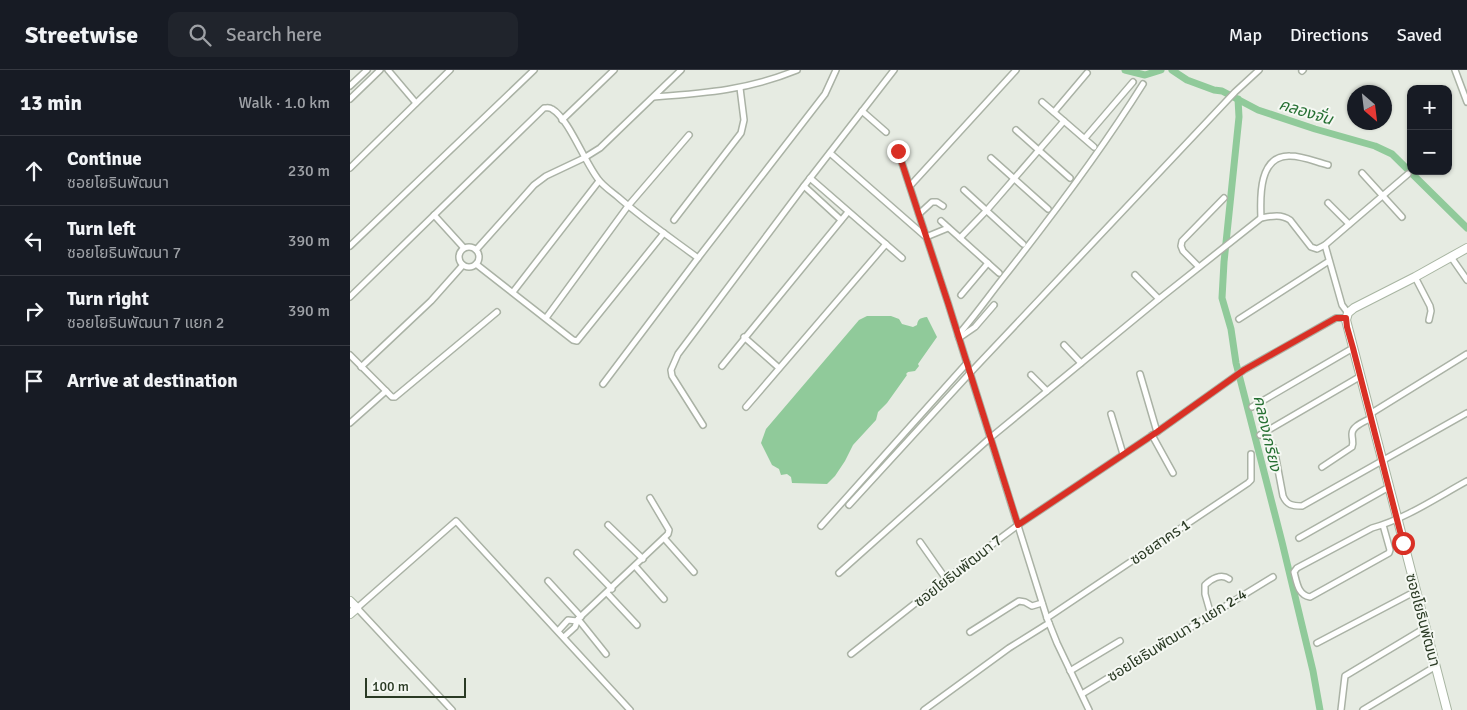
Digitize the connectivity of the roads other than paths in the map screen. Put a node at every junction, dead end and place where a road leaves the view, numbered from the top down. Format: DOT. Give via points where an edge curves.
graph roads {
  1 [pos="367,70"];
  2 [pos="388,70"];
  3 [pos="450,70"];
  4 [pos="534,70"];
  5 [pos="614,70"];
  6 [pos="681,70"];
  7 [pos="797,70"];
  8 [pos="836,70"];
  9 [pos="894,70"];
  10 [pos="1016,70"];
  11 [pos="1259,70"];
  12 [pos="1455,70"];
  13 [pos="377,71"];
  14 [pos="1087,73"];
  15 [pos="1134,82"];
  16 [pos="1143,84"];
  17 [pos="350,86"];
  18 [pos="740,88"];
  19 [pos="351,97"];
  20 [pos="653,97"];
  21 [pos="1466,99"];
  22 [pos="1042,102"];
  23 [pos="416,103"];
  24 [pos="862,111"];
  25 [pos="1054,112"];
  26 [pos="562,120"];
  27 [pos="1064,121"];
  28 [pos="1016,130"];
  29 [pos="886,132"];
  30 [pos="689,135"];
  31 [pos="1085,138"];
  32 [pos="1094,147"];
  33 [pos="1039,150"];
  34 [pos="898,151"];
  35 [pos="830,153"];
  36 [pos="584,158"];
  37 [pos="991,158"];
  38 [pos="1328,164"];
  39 [pos="350,168"];
  40 [pos="1362,172"];
  41 [pos="1407,175"];
  42 [pos="810,178"];
  43 [pos="1015,178"];
  44 [pos="1070,178"];
  45 [pos="599,180"];
  46 [pos="804,186"];
  47 [pos="910,186"];
  48 [pos="964,190"];
  49 [pos="1382,196"];
  50 [pos="1224,198"];
  51 [pos="1328,203"];
  52 [pos="628,206"];
  53 [pos="943,206"];
  54 [pos="1048,209"];
  55 [pos="987,210"];
  56 [pos="848,212"];
  57 [pos="919,214"];
  58 [pos="434,216"];
  59 [pos="1261,218"];
  60 [pos="1402,218"];
  61 [pos="674,220"];
  62 [pos="841,220"];
  63 [pos="941,221"];
  64 [pos="1349,224"];
  65 [pos="948,228"];
  66 [pos="664,233"];
  67 [pos="926,237"];
  68 [pos="960,238"];
  69 [pos="886,244"];
  70 [pos="1023,244"];
  71 [pos="1325,245"];
  72 [pos="350,246"];
  73 [pos="464,248"];
  74 [pos="1467,248"];
  75 [pos="476,250"];
  76 [pos="1451,257"];
  77 [pos="698,258"];
  78 [pos="902,258"];
  79 [pos="1330,261"];
  80 [pos="988,263"];
  81 [pos="476,264"];
  82 [pos="463,265"];
  83 [pos="1199,267"];
  84 [pos="999,273"];
  85 [pos="1135,275"];
  86 [pos="1415,277"];
  87 [pos="1467,280"];
  88 [pos="513,292"];
  89 [pos="961,295"];
  90 [pos="350,297"];
  91 [pos="1159,299"];
  92 [pos="994,305"];
  93 [pos="497,312"];
  94 [pos="1347,316"];
  95 [pos="546,318"];
  96 [pos="1239,319"];
  97 [pos="1429,320"];
  98 [pos="959,336"];
  99 [pos="744,337"];
  100 [pos="1064,345"];
  101 [pos="1353,348"];
  102 [pos="1467,354"];
  103 [pos="351,359"];
  104 [pos="1081,363"];
  105 [pos="967,364"];
  106 [pos="722,366"];
  107 [pos="361,367"];
  108 [pos="779,368"];
  109 [pos="970,374"];
  110 [pos="1140,374"];
  111 [pos="1031,375"];
  112 [pos="1360,376"];
  113 [pos="603,384"];
  114 [pos="386,391"];
  115 [pos="1047,391"];
  116 [pos="746,407"];
  117 [pos="1252,407"];
  118 [pos="1467,413"];
  119 [pos="1111,414"];
  120 [pos="1371,416"];
  121 [pos="350,423"];
  122 [pos="703,425"];
  123 [pos="1154,433"];
  124 [pos="1260,435"];
  125 [pos="990,438"];
  126 [pos="1274,448"];
  127 [pos="1123,454"];
  128 [pos="1251,454"];
  129 [pos="1382,462"];
  130 [pos="1322,468"];
  131 [pos="1173,473"];
  132 [pos="1467,481"];
  133 [pos="1389,488"];
  134 [pos="650,498"];
  135 [pos="849,505"];
  136 [pos="1397,519"];
  137 [pos="608,525"];
  138 [pos="1018,525"];
  139 [pos="1383,525"];
  140 [pos="821,526"];
  141 [pos="664,538"];
  142 [pos="1299,538"];
  143 [pos="920,542"];
  144 [pos="578,553"];
  145 [pos="643,559"];
  146 [pos="636,566"];
  147 [pos="694,572"];
  148 [pos="839,573"];
  149 [pos="1273,577"];
  150 [pos="946,579"];
  151 [pos="1229,579"];
  152 [pos="548,581"];
  153 [pos="612,588"];
  154 [pos="1416,591"];
  155 [pos="607,593"];
  156 [pos="664,599"];
  157 [pos="350,601"];
  158 [pos="1042,603"];
  159 [pos="357,608"];
  160 [pos="350,614"];
  161 [pos="1211,615"];
  162 [pos="579,619"];
  163 [pos="1048,620"];
  164 [pos="637,625"];
  165 [pos="1425,628"];
  166 [pos="558,630"];
  167 [pos="970,632"];
  168 [pos="564,637"];
  169 [pos="1120,641"];
  170 [pos="1317,643"];
  171 [pos="606,654"];
  172 [pos="851,654"];
  173 [pos="1436,666"];
  174 [pos="1070,671"];
  175 [pos="1082,694"];
  176 [pos="626,709"];
  177 [pos="452,710"];
  178 [pos="924,710"];
  179 [pos="1089,710"];
  180 [pos="1341,710"];
  181 [pos="1363,710"];
  182 [pos="1447,710"];
  1 -- 17 [label="street"];
  2 -- 23 [label="street"];
  3 -- 23 [label="street"];
  4 -- 72 [label="street"];
  5 -- 26 [label="street"];
  6 -- 20 [label="street"];
  7 -- 18 [label="street"];
  8 -- 77 [label="street" via="826,94"];
  9 -- 24 [label="street"];
  10 -- 47 [label="street"];
  11 -- 109 [label="street" via="1234,92"];
  12 -- 21 [label="street"];
  13 -- 19 [label="street"];
  14 -- 25 [label="street"];
  15 -- 31 [label="street"];
  16 -- 98 [label="street" via="1039,232"];
  18 -- 20 [label="street"];
  18 -- 61 [label="street" via="744,120 741,133"];
  20 -- 36 [label="street" via="600,148"];
  22 -- 25 [label="street"];
  23 -- 39 [label="street"];
  24 -- 29 [label="street"];
  24 -- 35 [label="street"];
  25 -- 27 [label="street"];
  26 -- 36 [label="street"];
  26 -- 58 [label="street" via="552,109 544,108"];
  27 -- 31 [label="street"];
  27 -- 33 [label="street"];
  28 -- 33 [label="street"];
  30 -- 52 [label="street"];
  31 -- 32 [label="street"];
  33 -- 43 [label="street"];
  33 -- 44 [label="street"];
  34 -- 47 [label="street"];
  35 -- 42 [label="street"];
  35 -- 67 [label="street"];
  36 -- 45 [label="street"];
  36 -- 75 [label="street" via="534,185"];
  37 -- 43 [label="street"];
  38 -- 59 [label="street" via="1293,156 1276,158 1271,162 1266,169 1260,198"];
  40 -- 49 [label="street"];
  41 -- 49 [label="street"];
  42 -- 46 [label="street"];
  42 -- 56 [label="street"];
  43 -- 54 [label="street"];
  43 -- 55 [label="street"];
  45 -- 52 [label="street"];
  45 -- 88 [label="street"];
  46 -- 62 [label="street"];
  46 -- 122 [label="street" via="672,364 672,376"];
  47 -- 57 [label="street"];
  48 -- 55 [label="street"];
  49 -- 60 [label="street"];
  49 -- 64 [label="street"];
  50 -- 83 [label="street" via="1180,246"];
  51 -- 64 [label="street"];
  52 -- 66 [label="street"];
  52 -- 95 [label="street"];
  53 -- 57 [label="street" via="932,202"];
  55 -- 68 [label="street"];
  55 -- 70 [label="street"];
  56 -- 62 [label="street"];
  56 -- 69 [label="street"];
  57 -- 67 [label="street"];
  58 -- 73 [label="street"];
  58 -- 90 [label="street"];
  59 -- 71 [label="street" via="1286,218 1310,247 1317,250"];
  59 -- 83 [label="street"];
  62 -- 99 [label="street"];
  63 -- 65 [label="street"];
  64 -- 71 [label="street"];
  65 -- 67 [label="street"];
  65 -- 68 [label="street"];
  66 -- 77 [label="street"];
  66 -- 95 [label="street" via="578,340 573,340"];
  67 -- 98 [label="street"];
  68 -- 80 [label="street"];
  69 -- 78 [label="street"];
  69 -- 108 [label="street"];
  71 -- 79 [label="street"];
  73 -- 75 [label="street"];
  73 -- 82 [label="street" via="459,255"];
  74 -- 76 [label="street"];
  75 -- 81 [label="street" via="479,257"];
  76 -- 86 [label="street"];
  76 -- 87 [label="street"];
  77 -- 113 [label="street"];
  79 -- 94 [label="street"];
  79 -- 96 [label="street"];
  80 -- 84 [label="street"];
  80 -- 89 [label="street"];
  81 -- 82 [label="street" via="470,267"];
  81 -- 88 [label="street"];
  82 -- 107 [label="street" via="431,301"];
  83 -- 91 [label="street"];
  85 -- 91 [label="street"];
  86 -- 94 [label="street" via="1354,308"];
  86 -- 97 [label="street" via="1430,306"];
  88 -- 95 [label="street"];
  91 -- 104 [label="street"];
  92 -- 98 [label="street" via="975,328"];
  93 -- 114 [label="street" via="397,396 392,397"];
  94 -- 101 [label="street, ซอยโยธินพัฒนา"];
  94 -- 123 [label="street, ซอยโยธินพัฒนา 7" via="1336,318 1244,370"];
  98 -- 105 [label="street"];
  99 -- 106 [label="street"];
  99 -- 108 [label="street"];
  100 -- 104 [label="street"];
  101 -- 112 [label="street, ซอยโยธินพัฒนา"];
  101 -- 117 [label="street"];
  102 -- 120 [label="street"];
  103 -- 107 [label="street"];
  104 -- 115 [label="street"];
  105 -- 109 [label="street"];
  105 -- 140 [label="street"];
  107 -- 114 [label="street"];
  108 -- 116 [label="street"];
  109 -- 125 [label="street"];
  109 -- 135 [label="street"];
  110 -- 123 [label="street"];
  111 -- 115 [label="street"];
  112 -- 120 [label="street, ซอยโยธินพัฒนา"];
  112 -- 124 [label="street"];
  114 -- 121 [label="street"];
  115 -- 125 [label="street"];
  118 -- 129 [label="street"];
  119 -- 127 [label="street"];
  120 -- 129 [label="street, ซอยโยธินพัฒนา"];
  120 -- 130 [label="street" via="1353,429 1352,447"];
  123 -- 127 [label="street, ซอยโยธินพัฒนา 7"];
  123 -- 131 [label="street"];
  125 -- 138 [label="street"];
  125 -- 148 [label="street"];
  126 -- 129 [label="street" via="1283,496 1293,506 1302,506"];
  127 -- 138 [label="street, ซอยโยธินพัฒนา 7"];
  128 -- 163 [label="street, ซอยสาคร 1" via="1251,480 1248,484"];
  129 -- 133 [label="street, ซอยโยธินพัฒนา"];
  132 -- 136 [label="street"];
  133 -- 136 [label="street, ซอยโยธินพัฒนา"];
  133 -- 142 [label="street"];
  134 -- 141 [label="street" via="669,530"];
  136 -- 139 [label="street"];
  136 -- 154 [label="street, ซอยโยธินพัฒนา"];
  137 -- 145 [label="street"];
  138 -- 150 [label="street, ซอยโยธินพัฒนา 7"];
  138 -- 158 [label="street"];
  139 -- 139 [label="street" via="1297,568 1294,572 1301,593 1310,597 1389,553"];
  141 -- 145 [label="street"];
  141 -- 147 [label="street"];
  143 -- 150 [label="street"];
  144 -- 153 [label="street"];
  145 -- 146 [label="street"];
  146 -- 153 [label="street"];
  146 -- 156 [label="street"];
  149 -- 161 [label="street, ซอยโยธินพัฒนา 3 แยก 2-4"];
  150 -- 172 [label="street, ซอยโยธินพัฒนา 7"];
  151 -- 161 [label="street" via="1220,576 1205,585"];
  152 -- 162 [label="street"];
  153 -- 155 [label="street"];
  154 -- 165 [label="street, ซอยโยธินพัฒนา"];
  154 -- 170 [label="street"];
  155 -- 162 [label="street"];
  155 -- 164 [label="street"];
  157 -- 159 [label="street"];
  158 -- 163 [label="street"];
  158 -- 167 [label="street" via="1032,606 1019,601"];
  159 -- 160 [label="street"];
  159 -- 166 [label="street" via="456,521"];
  159 -- 177 [label="street"];
  161 -- 175 [label="street, ซอยโยธินพัฒนา 3 แยก 2-4"];
  162 -- 166 [label="street" via="568,620"];
  162 -- 168 [label="street"];
  162 -- 171 [label="street"];
  163 -- 174 [label="street"];
  163 -- 178 [label="street"];
  165 -- 173 [label="street, ซอยโยธินพัฒนา"];
  165 -- 180 [label="street" via="1344,676"];
  166 -- 168 [label="street"];
  168 -- 176 [label="street"];
  169 -- 174 [label="street"];
  173 -- 181 [label="street"];
  173 -- 182 [label="street, ซอยโยธินพัฒนา"];
  174 -- 175 [label="street"];
  175 -- 179 [label="street"];
}
